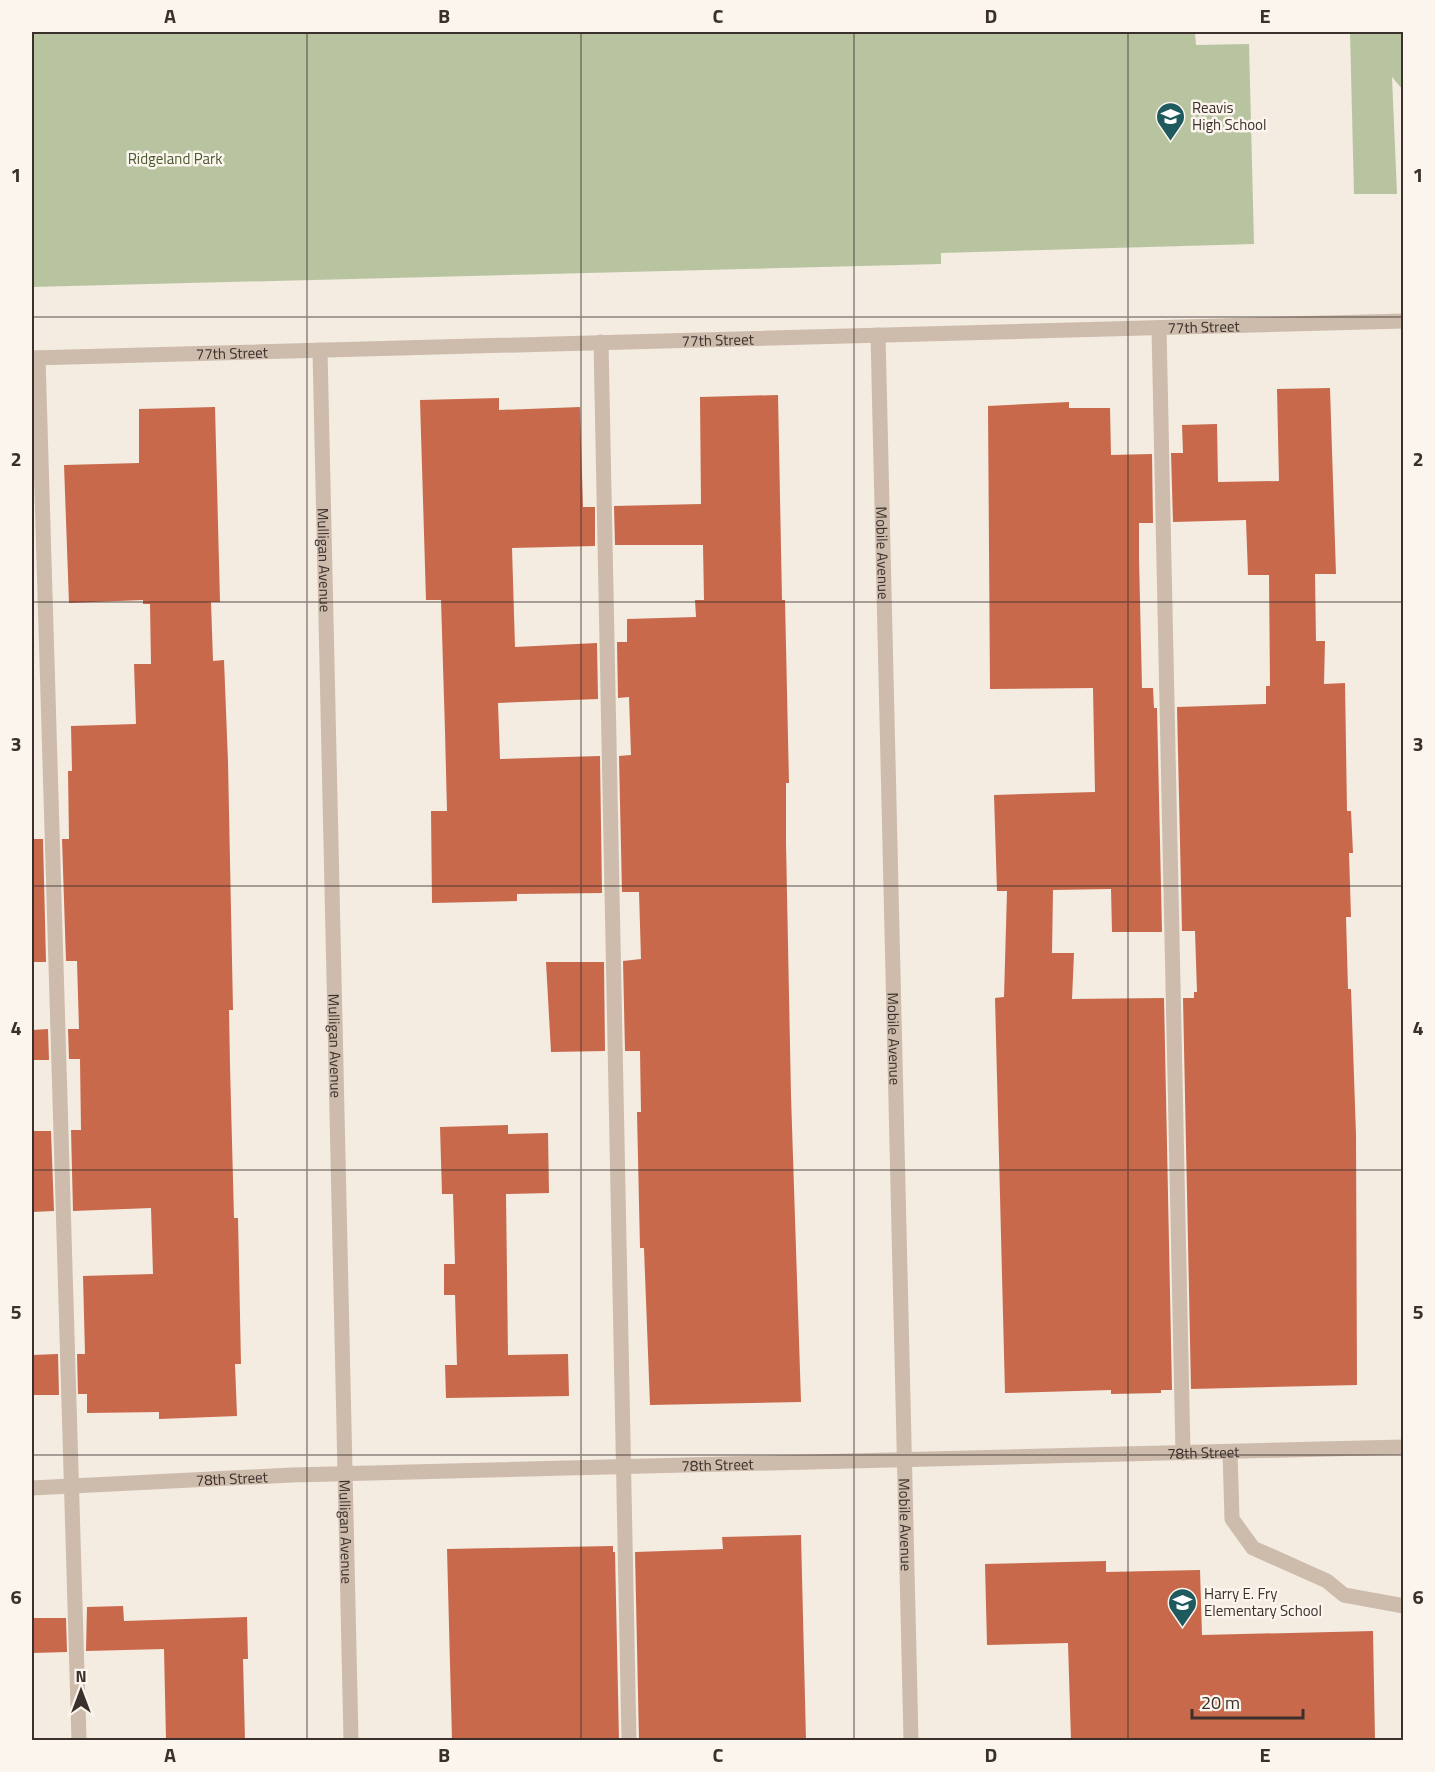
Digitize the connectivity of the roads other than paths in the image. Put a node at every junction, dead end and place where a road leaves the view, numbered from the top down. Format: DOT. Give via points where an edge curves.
graph roads {
  1 [pos="1404,321"];
  2 [pos="1159,328"];
  3 [pos="878,335"];
  4 [pos="601,342"];
  5 [pos="320,350"];
  6 [pos="35,358"];
  7 [pos="1404,1447"];
  8 [pos="1230,1452"];
  9 [pos="1183,1453"];
  10 [pos="903,1460"];
  11 [pos="624,1467"];
  12 [pos="344,1474"];
  13 [pos="73,1486"];
  14 [pos="32,1488"];
  15 [pos="1404,1606"];
  16 [pos="79,1740"];
  17 [pos="351,1740"];
  18 [pos="629,1740"];
  19 [pos="911,1740"];
  1 -- 2 [label="street, 77th Street"];
  2 -- 3 [label="street, 77th Street"];
  2 -- 9 [label="street"];
  3 -- 4 [label="street, 77th Street"];
  3 -- 10 [label="street, Mobile Avenue"];
  4 -- 5 [label="street, 77th Street"];
  4 -- 11 [label="street"];
  5 -- 6 [label="street, 77th Street"];
  5 -- 12 [label="street, Mulligan Avenue"];
  6 -- 13 [label="street"];
  7 -- 8 [label="street, 78th Street"];
  8 -- 9 [label="street, 78th Street"];
  8 -- 15 [label="street" via="1232,1519 1253,1548 1328,1581 1344,1595"];
  9 -- 10 [label="street, 78th Street"];
  10 -- 11 [label="street, 78th Street"];
  10 -- 19 [label="street, Mobile Avenue"];
  11 -- 12 [label="street, 78th Street"];
  11 -- 18 [label="street"];
  12 -- 13 [label="street, 78th Street"];
  12 -- 17 [label="street, Mulligan Avenue"];
  13 -- 14 [label="street, 78th Street"];
  13 -- 16 [label="street"];
}
